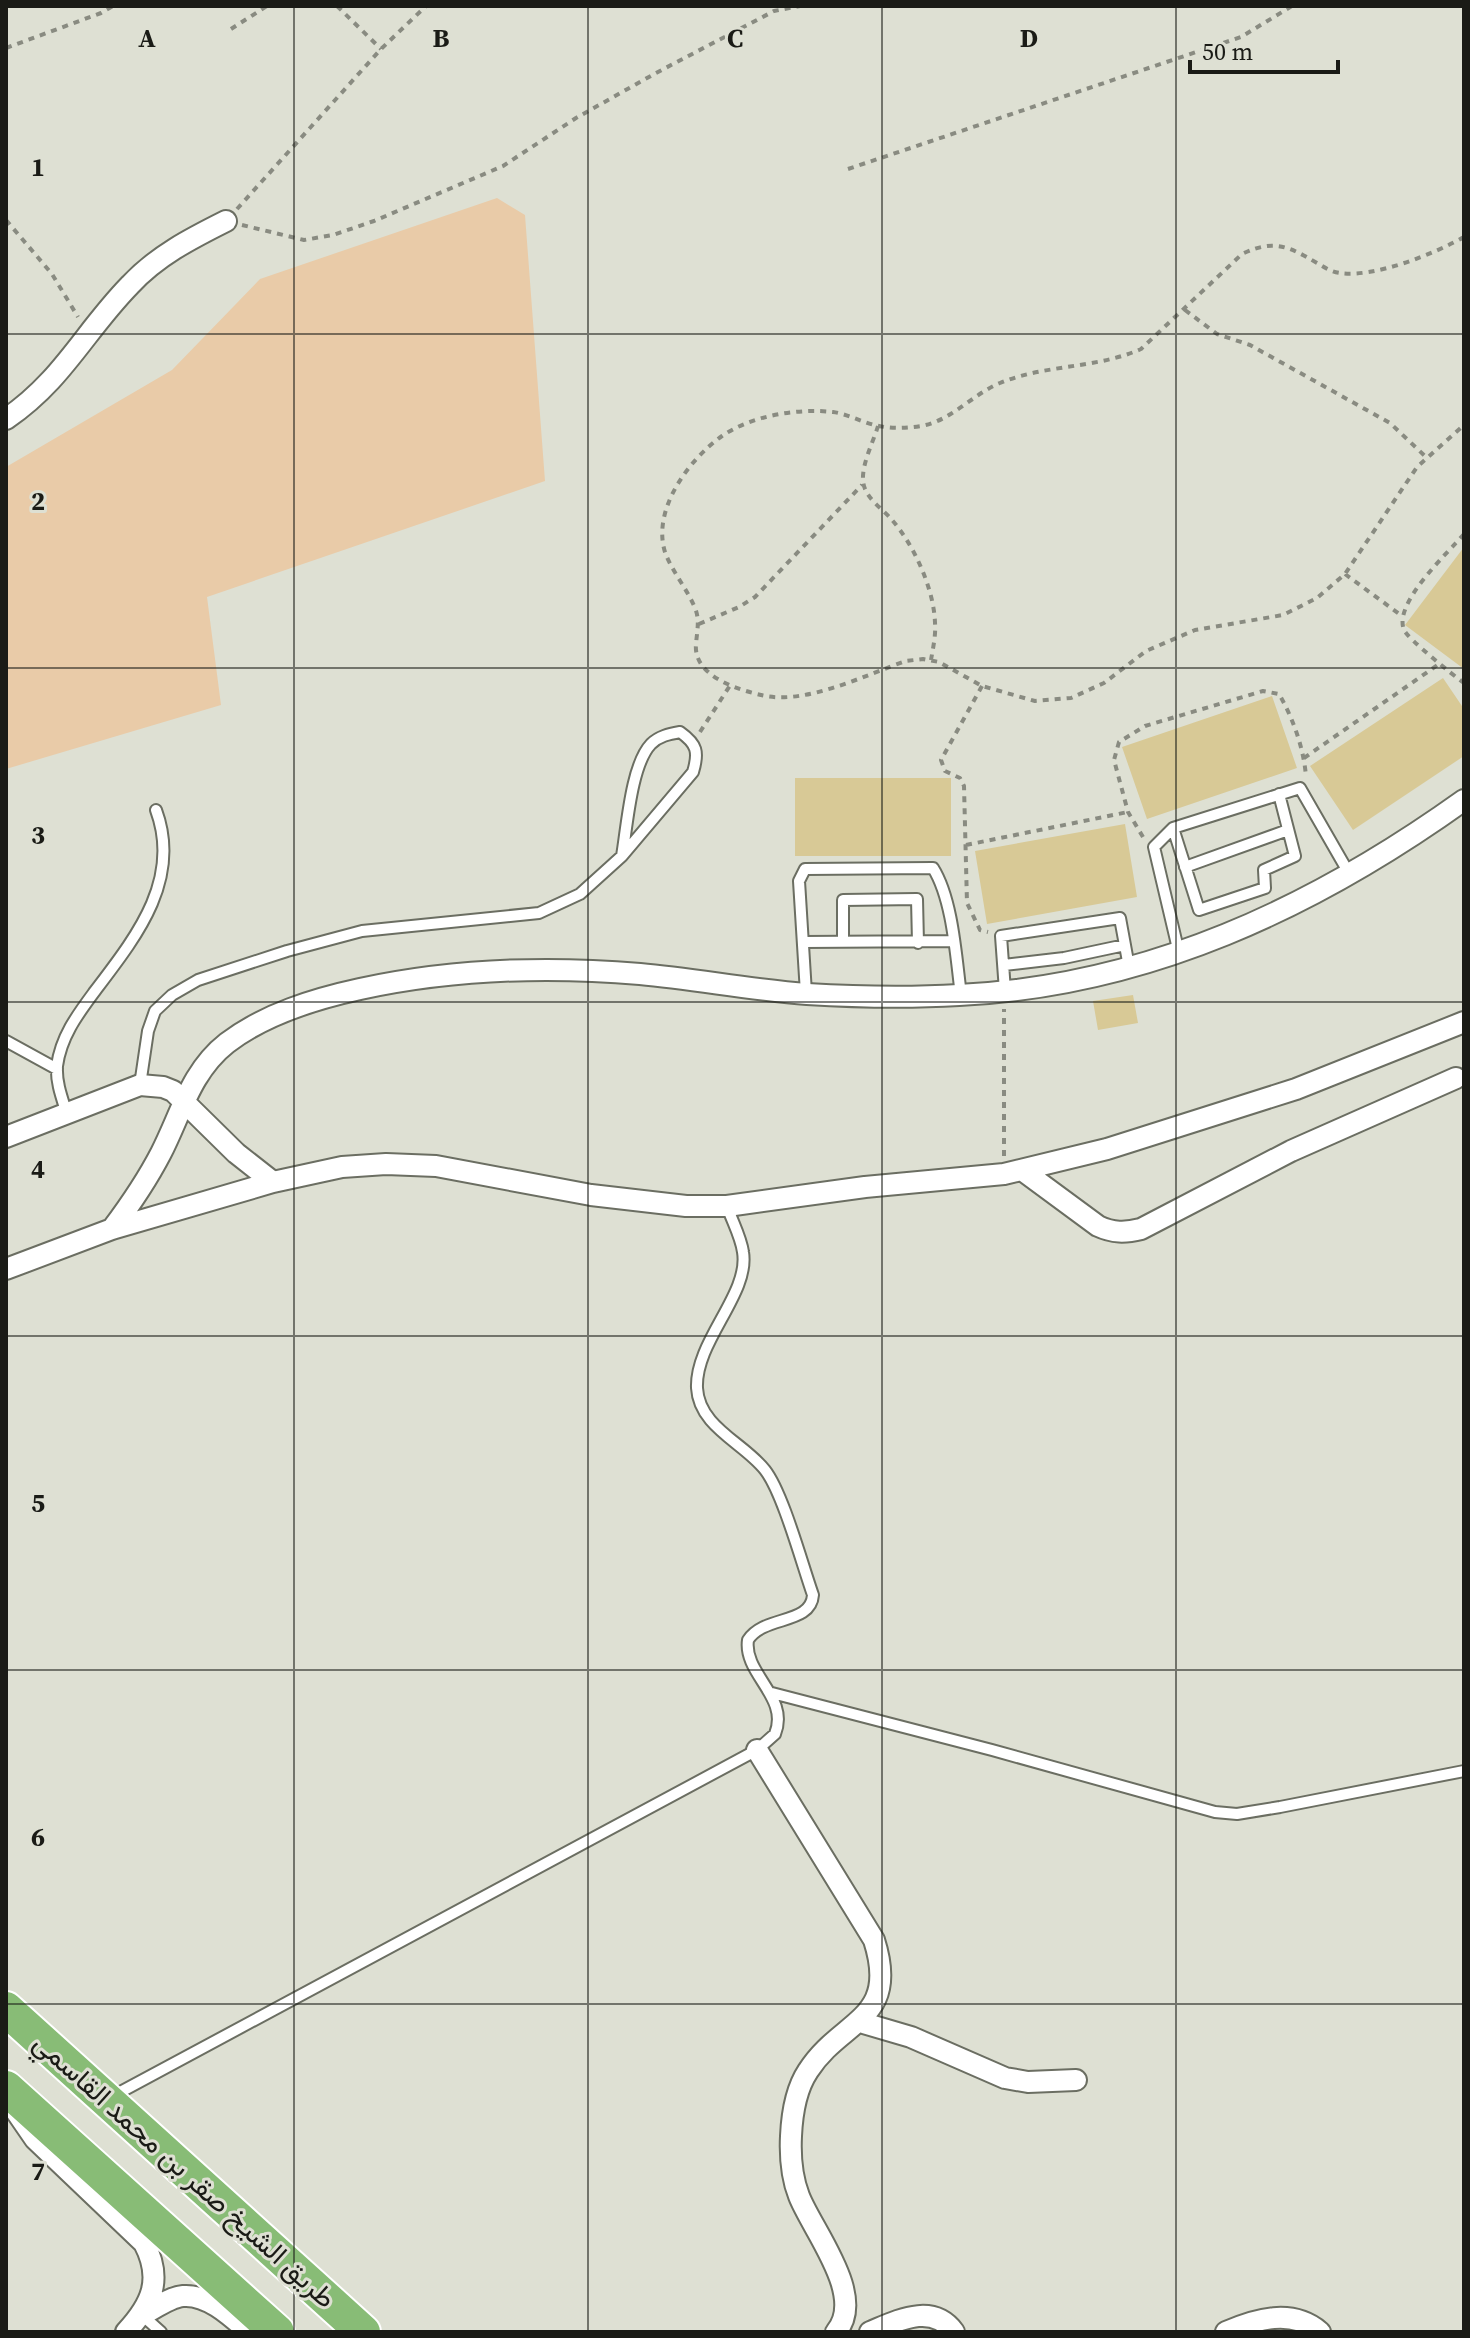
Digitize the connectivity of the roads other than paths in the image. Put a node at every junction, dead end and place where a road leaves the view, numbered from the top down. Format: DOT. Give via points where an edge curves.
graph roads {
  1 [pos="226,221"];
  2 [pos="6,419"];
  3 [pos="1279,794"];
  4 [pos="1464,800"];
  5 [pos="156,810"];
  6 [pos="1173,828"];
  7 [pos="1288,830"];
  8 [pos="622,856"];
  9 [pos="1185,867"];
  10 [pos="1350,875"];
  11 [pos="953,941"];
  12 [pos="804,942"];
  13 [pos="843,942"];
  14 [pos="918,943"];
  15 [pos="1125,945"];
  16 [pos="1179,953"];
  17 [pos="1004,965"];
  18 [pos="1129,967"];
  19 [pos="1005,991"];
  20 [pos="806,993"];
  21 [pos="961,995"];
  22 [pos="1464,1022"];
  23 [pos="6,1041"];
  24 [pos="57,1069"];
  25 [pos="1456,1078"];
  26 [pos="140,1085"];
  27 [pos="183,1100"];
  28 [pos="67,1114"];
  29 [pos="6,1137"];
  30 [pos="1013,1172"];
  31 [pos="273,1182"];
  32 [pos="727,1206"];
  33 [pos="112,1229"];
  34 [pos="6,1269"];
  35 [pos="772,1693"];
  36 [pos="757,1750"];
  37 [pos="1464,1771"];
  38 [pos="6,2009"];
  39 [pos="860,2022"];
  40 [pos="1076,2080"];
  41 [pos="6,2088"];
  42 [pos="6,2096"];
  43 [pos="108,2099"];
  44 [pos="142,2315"];
  45 [pos="841,2330"];
  46 [pos="126,2332"];
  47 [pos="161,2332"];
  48 [pos="249,2332"];
  49 [pos="277,2332"];
  50 [pos="363,2332"];
  51 [pos="870,2332"];
  52 [pos="954,2332"];
  53 [pos="1226,2332"];
  54 [pos="1320,2332"];
  1 -- 2 [label="street" via="160,258 130,284 50,384"];
  3 -- 6 [label="lane"];
  3 -- 7 [label="lane"];
  3 -- 10 [label="lane" via="1300,788"];
  4 -- 10 [label="street"];
  5 -- 24 [label="lane" via="165,840 160,885 138,929 65,1036"];
  6 -- 9 [label="lane"];
  6 -- 16 [label="lane" via="1154,847"];
  7 -- 9 [label="lane"];
  7 -- 9 [label="lane" via="1295,856 1264,870 1265,888 1199,910"];
  8 -- 8 [label="lane" via="693,772 698,755 694,741 680,732 649,745 638,768"];
  8 -- 26 [label="lane" via="580,894 539,913 362,931 198,980 155,1011"];
  10 -- 16 [label="street" via="1298,904"];
  11 -- 12 [label="lane" via="941,880 933,868 917,868 805,869 799,881"];
  11 -- 14 [label="lane"];
  11 -- 21 [label="lane"];
  12 -- 13 [label="lane"];
  12 -- 20 [label="lane"];
  13 -- 14 [label="lane"];
  13 -- 14 [label="lane" via="843,900 917,899"];
  15 -- 17 [label="lane"];
  15 -- 17 [label="lane" via="1120,918 1001,936"];
  15 -- 18 [label="lane"];
  16 -- 18 [label="street"];
  17 -- 19 [label="lane"];
  18 -- 19 [label="street"];
  19 -- 21 [label="street"];
  20 -- 21 [label="street"];
  20 -- 27 [label="street" via="551,970 422,978 333,995 250,1027 211,1057"];
  22 -- 30 [label="street" via="1296,1089 1132,1142"];
  23 -- 24 [label="lane"];
  24 -- 28 [label="lane"];
  25 -- 30 [label="street" via="1291,1151 1130,1232 1098,1226"];
  26 -- 27 [label="street" via="163,1087"];
  26 -- 28 [label="street"];
  27 -- 31 [label="street"];
  27 -- 33 [label="street" via="146,1181"];
  28 -- 29 [label="street"];
  30 -- 32 [label="street"];
  31 -- 32 [label="street" via="342,1167 436,1166 642,1203"];
  31 -- 33 [label="street"];
  32 -- 35 [label="lane" via="744,1254 740,1280 699,1362 697,1391 707,1418 770,1478 813,1595 804,1613 759,1627 748,1640 748,1657"];
  33 -- 34 [label="street"];
  35 -- 36 [label="lane" via="778,1726"];
  35 -- 37 [label="lane" via="1215,1812 1251,1812"];
  36 -- 39 [label="street" via="874,1940 881,1975 878,1992"];
  36 -- 43 [label="lane"];
  38 -- 43 [label="highway, طريق الشيخ صقر بن محمد القاسمي"];
  39 -- 40 [label="street" via="911,2037 1005,2078"];
  39 -- 45 [label="street" via="806,2072 791,2136 800,2198 843,2285"];
  41 -- 49 [label="highway, طريق الشيخ صقر بن محمد القاسمي"];
  42 -- 44 [label="street" via="35,2139 144,2243 154,2277"];
  43 -- 50 [label="highway, طريق الشيخ صقر بن محمد القاسمي"];
  44 -- 46 [label="street"];
  44 -- 47 [label="lane"];
  44 -- 48 [label="street" via="183,2296 223,2310"];
  51 -- 52 [label="street" via="929,2315"];
  53 -- 54 [label="street" via="1269,2318 1301,2321"];
}
